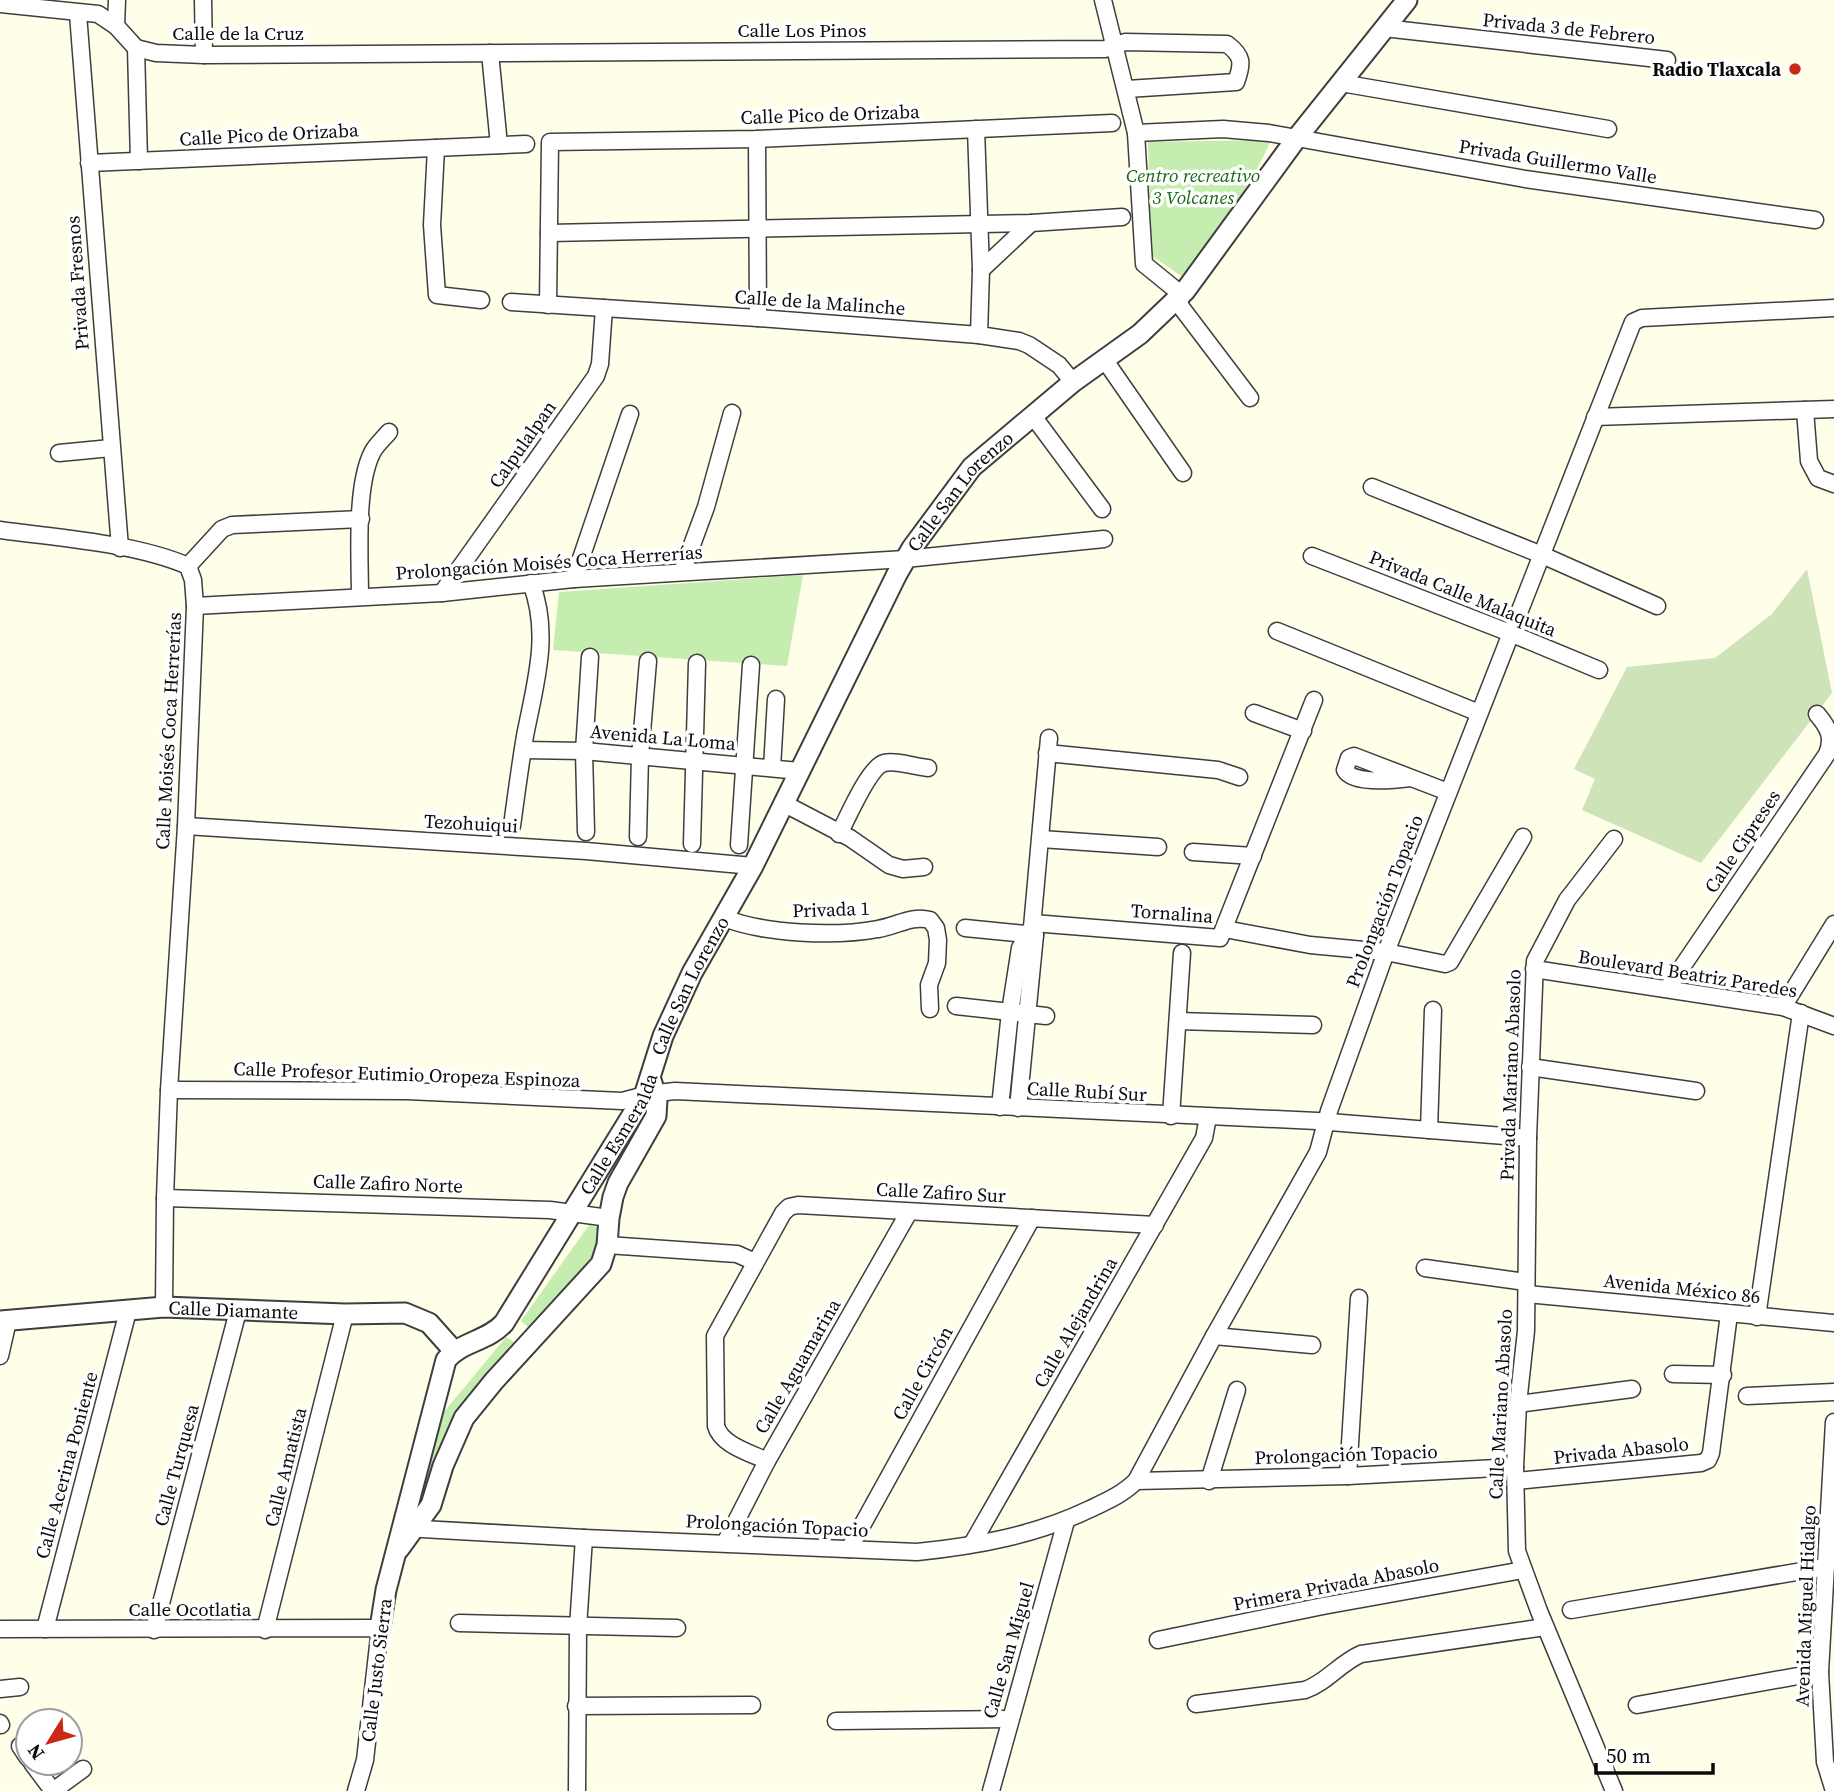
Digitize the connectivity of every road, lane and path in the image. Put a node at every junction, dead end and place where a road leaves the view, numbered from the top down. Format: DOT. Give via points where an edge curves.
graph roads {
  1 [pos="117,0"];
  2 [pos="203,0"];
  3 [pos="1103,0"];
  4 [pos="1407,0"];
  5 [pos="0,4"];
  6 [pos="78,14"];
  7 [pos="117,26"];
  8 [pos="1384,29"];
  9 [pos="1115,46"];
  10 [pos="136,48"];
  11 [pos="489,53"];
  12 [pos="204,55"];
  13 [pos="1667,60"];
  14 [pos="1341,83"];
  15 [pos="1126,89"];
  16 [pos="1112,123"];
  17 [pos="976,129"];
  18 [pos="1608,129"];
  19 [pos="1136,133"];
  20 [pos="757,139"];
  21 [pos="1296,139"];
  22 [pos="526,144"];
  23 [pos="499,145"];
  24 [pos="436,148"];
  25 [pos="139,161"];
  26 [pos="89,163"];
  27 [pos="1122,217"];
  28 [pos="1815,220"];
  29 [pos="979,223"];
  30 [pos="1031,223"];
  31 [pos="758,229"];
  32 [pos="549,233"];
  33 [pos="981,270"];
  34 [pos="1178,298"];
  35 [pos="481,300"];
  36 [pos="511,302"];
  37 [pos="548,305"];
  38 [pos="604,308"];
  39 [pos="1834,309"];
  40 [pos="758,318"];
  41 [pos="979,335"];
  42 [pos="1104,359"];
  43 [pos="1073,382"];
  44 [pos="1250,398"];
  45 [pos="1834,409"];
  46 [pos="1805,410"];
  47 [pos="732,413"];
  48 [pos="630,414"];
  49 [pos="1033,416"];
  50 [pos="1595,417"];
  51 [pos="389,432"];
  52 [pos="111,449"];
  53 [pos="59,453"];
  54 [pos="1183,473"];
  55 [pos="1834,484"];
  56 [pos="1372,487"];
  57 [pos="1102,509"];
  58 [pos="361,519"];
  59 [pos="0,530"];
  60 [pos="1104,539"];
  61 [pos="120,548"];
  62 [pos="1542,555"];
  63 [pos="1312,556"];
  64 [pos="905,559"];
  65 [pos="188,566"];
  66 [pos="682,572"];
  67 [pos="574,579"];
  68 [pos="531,583"];
  69 [pos="442,593"];
  70 [pos="360,597"];
  71 [pos="195,606"];
  72 [pos="1657,606"];
  73 [pos="1277,631"];
  74 [pos="1510,633"];
  75 [pos="590,657"];
  76 [pos="648,661"];
  77 [pos="697,663"];
  78 [pos="751,666"];
  79 [pos="1599,670"];
  80 [pos="776,699"];
  81 [pos="1314,701"];
  82 [pos="1254,713"];
  83 [pos="1479,713"];
  84 [pos="1817,714"];
  85 [pos="1303,731"];
  86 [pos="523,750"];
  87 [pos="584,751"];
  88 [pos="640,756"];
  89 [pos="693,761"];
  90 [pos="743,765"];
  91 [pos="772,768"];
  92 [pos="928,768"];
  93 [pos="799,771"];
  94 [pos="1239,777"];
  95 [pos="1410,779"];
  96 [pos="1448,792"];
  97 [pos="783,803"];
  98 [pos="186,826"];
  99 [pos="512,826"];
  100 [pos="586,832"];
  101 [pos="839,834"];
  102 [pos="638,837"];
  103 [pos="1523,837"];
  104 [pos="1041,839"];
  105 [pos="1614,839"];
  106 [pos="692,844"];
  107 [pos="739,845"];
  108 [pos="1158,847"];
  109 [pos="1193,852"];
  110 [pos="1253,856"];
  111 [pos="753,866"];
  112 [pos="924,867"];
  113 [pos="724,918"];
  114 [pos="1834,924"];
  115 [pos="965,928"];
  116 [pos="1225,929"];
  117 [pos="1032,930"];
  118 [pos="1386,952"];
  119 [pos="1182,953"];
  120 [pos="1534,969"];
  121 [pos="1667,989"];
  122 [pos="956,1006"];
  123 [pos="1783,1007"];
  124 [pos="930,1009"];
  125 [pos="1433,1010"];
  126 [pos="1018,1013"];
  127 [pos="1801,1013"];
  128 [pos="1046,1016"];
  129 [pos="1178,1021"];
  130 [pos="1313,1025"];
  131 [pos="1834,1026"];
  132 [pos="1530,1067"];
  133 [pos="169,1090"];
  134 [pos="650,1090"];
  135 [pos="1696,1091"];
  136 [pos="1000,1108"];
  137 [pos="1017,1108"];
  138 [pos="1171,1116"];
  139 [pos="1208,1117"];
  140 [pos="1326,1122"];
  141 [pos="1429,1130"];
  142 [pos="1528,1138"];
  143 [pos="165,1198"];
  144 [pos="909,1212"];
  145 [pos="572,1214"];
  146 [pos="609,1218"];
  147 [pos="1032,1218"];
  148 [pos="1155,1225"];
  149 [pos="607,1245"];
  150 [pos="755,1262"];
  151 [pos="1425,1268"];
  152 [pos="1526,1288"];
  153 [pos="1359,1298"];
  154 [pos="164,1307"];
  155 [pos="128,1311"];
  156 [pos="238,1311"];
  157 [pos="345,1314"];
  158 [pos="1729,1314"];
  159 [pos="1757,1317"];
  160 [pos="4,1321"];
  161 [pos="1834,1323"];
  162 [pos="504,1324"];
  163 [pos="1214,1336"];
  164 [pos="529,1343"];
  165 [pos="1312,1345"];
  166 [pos="454,1351"];
  167 [pos="0,1356"];
  168 [pos="1673,1374"];
  169 [pos="1723,1375"];
  170 [pos="1632,1389"];
  171 [pos="1237,1390"];
  172 [pos="1834,1392"];
  173 [pos="1747,1396"];
  174 [pos="1518,1404"];
  175 [pos="1834,1422"];
  176 [pos="768,1461"];
  177 [pos="1516,1474"];
  178 [pos="1348,1476"];
  179 [pos="1832,1479"];
  180 [pos="1136,1481"];
  181 [pos="1209,1481"];
  182 [pos="1066,1521"];
  183 [pos="408,1528"];
  184 [pos="584,1538"];
  185 [pos="725,1543"];
  186 [pos="972,1544"];
  187 [pos="849,1549"];
  188 [pos="1826,1567"];
  189 [pos="1523,1570"];
  190 [pos="1830,1607"];
  191 [pos="1571,1610"];
  192 [pos="459,1623"];
  193 [pos="578,1627"];
  194 [pos="1545,1627"];
  195 [pos="380,1628"];
  196 [pos="677,1628"];
  197 [pos="0,1629"];
  198 [pos="45,1629"];
  199 [pos="154,1630"];
  200 [pos="265,1630"];
  201 [pos="1157,1640"];
  202 [pos="1820,1672"];
  203 [pos="20,1687"];
  204 [pos="0,1689"];
  205 [pos="1196,1704"];
  206 [pos="752,1705"];
  207 [pos="1637,1705"];
  208 [pos="576,1706"];
  209 [pos="1828,1718"];
  210 [pos="1010,1719"];
  211 [pos="836,1721"];
  212 [pos="72,1777"];
  213 [pos="53,1791"];
  214 [pos="356,1791"];
  215 [pos="577,1791"];
  216 [pos="991,1791"];
  217 [pos="1614,1791"];
  218 [pos="1834,1791"];
  1 -- 7 [label="street"];
  2 -- 12 [label="street"];
  3 -- 9 [label="street"];
  4 -- 8 [label="street, Calle San Lorenzo"];
  5 -- 6 [label="street"];
  6 -- 7 [label="street" via="98,14"];
  6 -- 26 [label="street, Privada Fresnos"];
  7 -- 10 [label="street"];
  8 -- 13 [label="street, Privada 3 de Febrero"];
  8 -- 14 [label="street, Calle San Lorenzo"];
  9 -- 11 [label="street, Calle Los Pinos"];
  9 -- 15 [label="street"];
  9 -- 15 [label="street, Calle Los Pinos" via="1125,42 1227,44 1237,52 1242,66 1236,82"];
  10 -- 12 [label="street, Calle de la Cruz"];
  10 -- 25 [label="street"];
  11 -- 12 [label="street, Calle de la Cruz"];
  11 -- 23 [label="street"];
  14 -- 18 [label="street"];
  14 -- 21 [label="street, Calle San Lorenzo"];
  15 -- 19 [label="street"];
  16 -- 17 [label="street, Calle Pico de Orizaba"];
  17 -- 20 [label="street, Calle Pico de Orizaba"];
  17 -- 29 [label="street"];
  19 -- 21 [label="street, Privada Guillermo Valle" via="1223,129"];
  19 -- 34 [label="street" via="1143,261 1176,290"];
  20 -- 31 [label="street"];
  20 -- 32 [label="street, Calle Pico de Orizaba" via="550,142"];
  21 -- 28 [label="street, Privada Guillermo Valle"];
  21 -- 34 [label="street, Calle San Lorenzo"];
  22 -- 23 [label="street, Calle Pico de Orizaba"];
  23 -- 24 [label="street, Calle Pico de Orizaba"];
  24 -- 25 [label="street, Calle Pico de Orizaba"];
  24 -- 35 [label="street" via="432,225 437,295"];
  25 -- 26 [label="street, Calle Pico de Orizaba"];
  26 -- 52 [label="street, Privada Fresnos"];
  27 -- 30 [label="street"];
  29 -- 30 [label="street"];
  29 -- 31 [label="street"];
  29 -- 33 [label="street"];
  30 -- 33 [label="street"];
  31 -- 32 [label="street"];
  31 -- 40 [label="street"];
  32 -- 37 [label="street"];
  33 -- 41 [label="street"];
  34 -- 42 [label="street, Calle San Lorenzo" via="1140,334"];
  34 -- 44 [label="street"];
  36 -- 37 [label="street, Calle de la Malinche"];
  37 -- 38 [label="street, Calle de la Malinche"];
  38 -- 40 [label="street, Calle de la Malinche"];
  38 -- 69 [label="street, Calpulalpan" via="596,376"];
  39 -- 50 [label="street, Prolongación Topacio" via="1636,320"];
  40 -- 41 [label="street, Calle de la Malinche"];
  41 -- 43 [label="street, Calle de la Malinche" via="1029,345 1059,365"];
  42 -- 43 [label="street, Calle San Lorenzo"];
  42 -- 54 [label="street"];
  43 -- 49 [label="street, Calle San Lorenzo"];
  45 -- 46 [label="street"];
  46 -- 50 [label="street"];
  46 -- 55 [label="street" via="1809,461 1818,478"];
  47 -- 66 [label="street"];
  48 -- 67 [label="street"];
  49 -- 57 [label="street"];
  49 -- 64 [label="street, Calle San Lorenzo" via="972,467"];
  50 -- 62 [label="street, Prolongación Topacio"];
  51 -- 58 [label="street" via="372,452 365,471"];
  52 -- 53 [label="street"];
  52 -- 61 [label="street, Privada Fresnos"];
  56 -- 62 [label="street"];
  58 -- 65 [label="street" via="232,525 222,529"];
  58 -- 70 [label="street"];
  59 -- 61 [label="street"];
  60 -- 64 [label="street, Prolongación Moisés Coca Herrerías"];
  61 -- 65 [label="street"];
  62 -- 72 [label="street"];
  62 -- 74 [label="street, Prolongación Topacio"];
  63 -- 74 [label="street, Privada Calle Malaquita"];
  64 -- 66 [label="street, Prolongación Moisés Coca Herrerías"];
  64 -- 93 [label="street, Calle San Lorenzo"];
  65 -- 71 [label="street, Calle Moisés Coca Herrerías"];
  66 -- 67 [label="street, Prolongación Moisés Coca Herrerías"];
  67 -- 68 [label="street, Prolongación Moisés Coca Herrerías"];
  68 -- 69 [label="street, Prolongación Moisés Coca Herrerías"];
  68 -- 86 [label="street" via="541,616 541,652"];
  69 -- 70 [label="street, Prolongación Moisés Coca Herrerías"];
  70 -- 71 [label="street, Prolongación Moisés Coca Herrerías"];
  71 -- 98 [label="street, Calle Moisés Coca Herrerías"];
  73 -- 83 [label="street"];
  74 -- 79 [label="street, Privada Calle Malaquita"];
  74 -- 83 [label="street, Prolongación Topacio"];
  75 -- 87 [label="street"];
  76 -- 88 [label="street"];
  77 -- 89 [label="street"];
  78 -- 90 [label="street"];
  80 -- 91 [label="street"];
  81 -- 85 [label="street"];
  82 -- 85 [label="street"];
  83 -- 96 [label="street, Prolongación Topacio"];
  84 -- 121 [label="street, Calle Cipreses" via="1830,733 1827,754"];
  85 -- 110 [label="street"];
  86 -- 87 [label="street, Avenida La Loma"];
  86 -- 99 [label="street"];
  87 -- 88 [label="street, Avenida La Loma"];
  87 -- 100 [label="street"];
  88 -- 89 [label="street, Avenida La Loma"];
  88 -- 102 [label="street"];
  89 -- 90 [label="street, Avenida La Loma"];
  89 -- 106 [label="street"];
  90 -- 91 [label="street, Avenida La Loma"];
  90 -- 107 [label="street"];
  91 -- 93 [label="street, Avenida La Loma"];
  92 -- 101 [label="street" via="879,765"];
  93 -- 97 [label="street, Calle San Lorenzo"];
  94 -- 104 [label="street" via="1048,746"];
  95 -- 96 [label="street"];
  96 -- 118 [label="street, Prolongación Topacio"];
  97 -- 101 [label="street"];
  97 -- 111 [label="street, Calle San Lorenzo"];
  98 -- 111 [label="street, Tezohuiqui"];
  98 -- 133 [label="street, Calle Moisés Coca Herrerías"];
  101 -- 112 [label="street" via="895,867"];
  103 -- 118 [label="street, Tornalina" via="1450,962 1438,964"];
  104 -- 108 [label="street"];
  104 -- 117 [label="street"];
  105 -- 120 [label="street, Privada Mariano Abasolo" via="1567,900 1537,952"];
  109 -- 110 [label="street"];
  110 -- 116 [label="street"];
  111 -- 113 [label="street, Calle San Lorenzo"];
  113 -- 124 [label="street, Privada 1" via="794,933 864,931 920,917 930,920 938,940 937,963 929,985"];
  113 -- 134 [label="street, Calle San Lorenzo" via="672,1015"];
  114 -- 123 [label="street"];
  115 -- 117 [label="street, Tornalina"];
  116 -- 117 [label="street, Tornalina" via="1215,939"];
  116 -- 118 [label="street, Tornalina" via="1310,945"];
  117 -- 126 [label="street"];
  118 -- 140 [label="street, Prolongación Topacio"];
  119 -- 129 [label="street"];
  120 -- 121 [label="street, Boulevard Beatriz Paredes"];
  120 -- 132 [label="street, Privada Mariano Abasolo"];
  121 -- 123 [label="street, Boulevard Beatriz Paredes"];
  122 -- 126 [label="street"];
  123 -- 127 [label="street, Boulevard Beatriz Paredes"];
  125 -- 141 [label="street"];
  126 -- 128 [label="street"];
  126 -- 136 [label="street"];
  126 -- 137 [label="street"];
  127 -- 131 [label="street, Boulevard Beatriz Paredes"];
  127 -- 159 [label="street"];
  129 -- 130 [label="street"];
  129 -- 138 [label="street"];
  132 -- 135 [label="street"];
  132 -- 142 [label="street, Privada Mariano Abasolo"];
  133 -- 134 [label="street, Calle Profesor Eutimio Oropeza Espinoza" via="407,1091 622,1101"];
  133 -- 143 [label="street, Calle Moisés Coca Herrerías"];
  134 -- 136 [label="street, Calle Rubí Sur"];
  134 -- 145 [label="street, Calle Esmeralda"];
  134 -- 146 [label="street, Calle Esmeralda" via="656,1116 618,1183"];
  136 -- 137 [label="street, Calle Rubí Sur"];
  137 -- 138 [label="street, Calle Rubí Sur"];
  138 -- 139 [label="street, Calle Rubí Sur"];
  139 -- 140 [label="street, Calle Rubí Sur"];
  139 -- 148 [label="street, Calle Alejandrina" via="1204,1138"];
  140 -- 141 [label="street, Calle Rubí Sur"];
  140 -- 163 [label="street, Prolongación Topacio" via="1318,1152"];
  141 -- 142 [label="street, Calle Rubí Sur"];
  142 -- 152 [label="street, Privada Mariano Abasolo"];
  143 -- 145 [label="street, Calle Zafiro Norte"];
  143 -- 154 [label="street, Calle Moisés Coca Herrerías"];
  144 -- 147 [label="street, Calle Zafiro Sur"];
  144 -- 150 [label="street, Calle Zafiro Sur" via="793,1205 783,1213"];
  144 -- 176 [label="street, Calle Aguamarina"];
  145 -- 146 [label="street, Calle Zafiro Norte"];
  145 -- 162 [label="street, Calle Esmeralda"];
  146 -- 149 [label="street, Calle Esmeralda"];
  147 -- 148 [label="street, Calle Zafiro Sur"];
  147 -- 187 [label="street, Calle Circón"];
  148 -- 186 [label="street, Calle Alejandrina"];
  149 -- 150 [label="street" via="737,1254"];
  149 -- 164 [label="street, Calle Esmeralda" via="596,1271"];
  150 -- 176 [label="street" via="715,1336 716,1426 722,1438"];
  151 -- 152 [label="street"];
  152 -- 158 [label="street, Avenida México 86"];
  152 -- 174 [label="street, Calle Mariano Abasolo"];
  153 -- 178 [label="street"];
  154 -- 155 [label="street, Calle Diamante"];
  154 -- 156 [label="street, Calle Diamante"];
  155 -- 160 [label="street, Calle Diamante"];
  155 -- 198 [label="street, Calle Acerina Poniente"];
  156 -- 157 [label="street, Calle Diamante"];
  156 -- 199 [label="street, Calle Turquesa"];
  157 -- 166 [label="street, Calle Diamante" via="416,1316 435,1328"];
  157 -- 200 [label="street, Calle Amatista"];
  158 -- 159 [label="street, Avenida México 86"];
  158 -- 169 [label="street, Privada Abasolo"];
  159 -- 161 [label="street, Avenida México 86"];
  160 -- 167 [label="street"];
  162 -- 164 [label="street"];
  162 -- 166 [label="street, Calle Esmeralda" via="493,1334"];
  163 -- 165 [label="street"];
  163 -- 180 [label="street, Prolongación Topacio"];
  164 -- 183 [label="street, Calle Esmeralda" via="464,1418 431,1505"];
  166 -- 183 [label="street" via="443,1367"];
  168 -- 169 [label="street"];
  169 -- 177 [label="street, Privada Abasolo" via="1711,1453 1704,1462"];
  170 -- 174 [label="street"];
  171 -- 181 [label="street"];
  172 -- 173 [label="street"];
  174 -- 177 [label="street, Calle Mariano Abasolo"];
  175 -- 179 [label="street, Avenida Miguel Hidalgo"];
  176 -- 185 [label="street, Calle Aguamarina"];
  177 -- 178 [label="street, Prolongación Topacio"];
  177 -- 189 [label="street, Calle Mariano Abasolo" via="1516,1547"];
  178 -- 181 [label="street, Prolongación Topacio"];
  179 -- 188 [label="street, Avenida Miguel Hidalgo"];
  180 -- 181 [label="street, Prolongación Topacio"];
  180 -- 182 [label="street, Prolongación Topacio" via="1113,1499"];
  182 -- 186 [label="street, Prolongación Topacio"];
  182 -- 210 [label="street, Calle San Miguel"];
  183 -- 184 [label="street, Prolongación Topacio"];
  183 -- 195 [label="street, Calle Justo Sierra" via="386,1590"];
  184 -- 185 [label="street, Prolongación Topacio"];
  184 -- 193 [label="street"];
  185 -- 187 [label="street, Prolongación Topacio"];
  186 -- 187 [label="street, Prolongación Topacio" via="917,1552"];
  188 -- 190 [label="street, Avenida Miguel Hidalgo"];
  188 -- 191 [label="street"];
  189 -- 194 [label="street, Calle Mariano Abasolo"];
  189 -- 201 [label="street, Primera Privada Abasolo"];
  190 -- 202 [label="street, Avenida Miguel Hidalgo"];
  192 -- 193 [label="street"];
  193 -- 196 [label="street"];
  193 -- 208 [label="street"];
  194 -- 205 [label="street" via="1361,1654 1305,1690"];
  194 -- 217 [label="street, Calle Mariano Abasolo"];
  195 -- 200 [label="street, Calle Ocotlatia"];
  195 -- 214 [label="street, Calle Justo Sierra" via="365,1760"];
  197 -- 198 [label="street, Calle Ocotlatia"];
  198 -- 199 [label="street, Calle Ocotlatia"];
  199 -- 200 [label="street, Calle Ocotlatia"];
  202 -- 207 [label="street"];
  202 -- 209 [label="street, Avenida Miguel Hidalgo"];
  203 -- 204 [label="street"];
  206 -- 208 [label="street"];
  208 -- 215 [label="street"];
  209 -- 218 [label="street, Avenida Miguel Hidalgo" via="1825,1762"];
  210 -- 211 [label="street"];
  210 -- 216 [label="street, Calle San Miguel"];
  212 -- 213 [label="street"];
}
